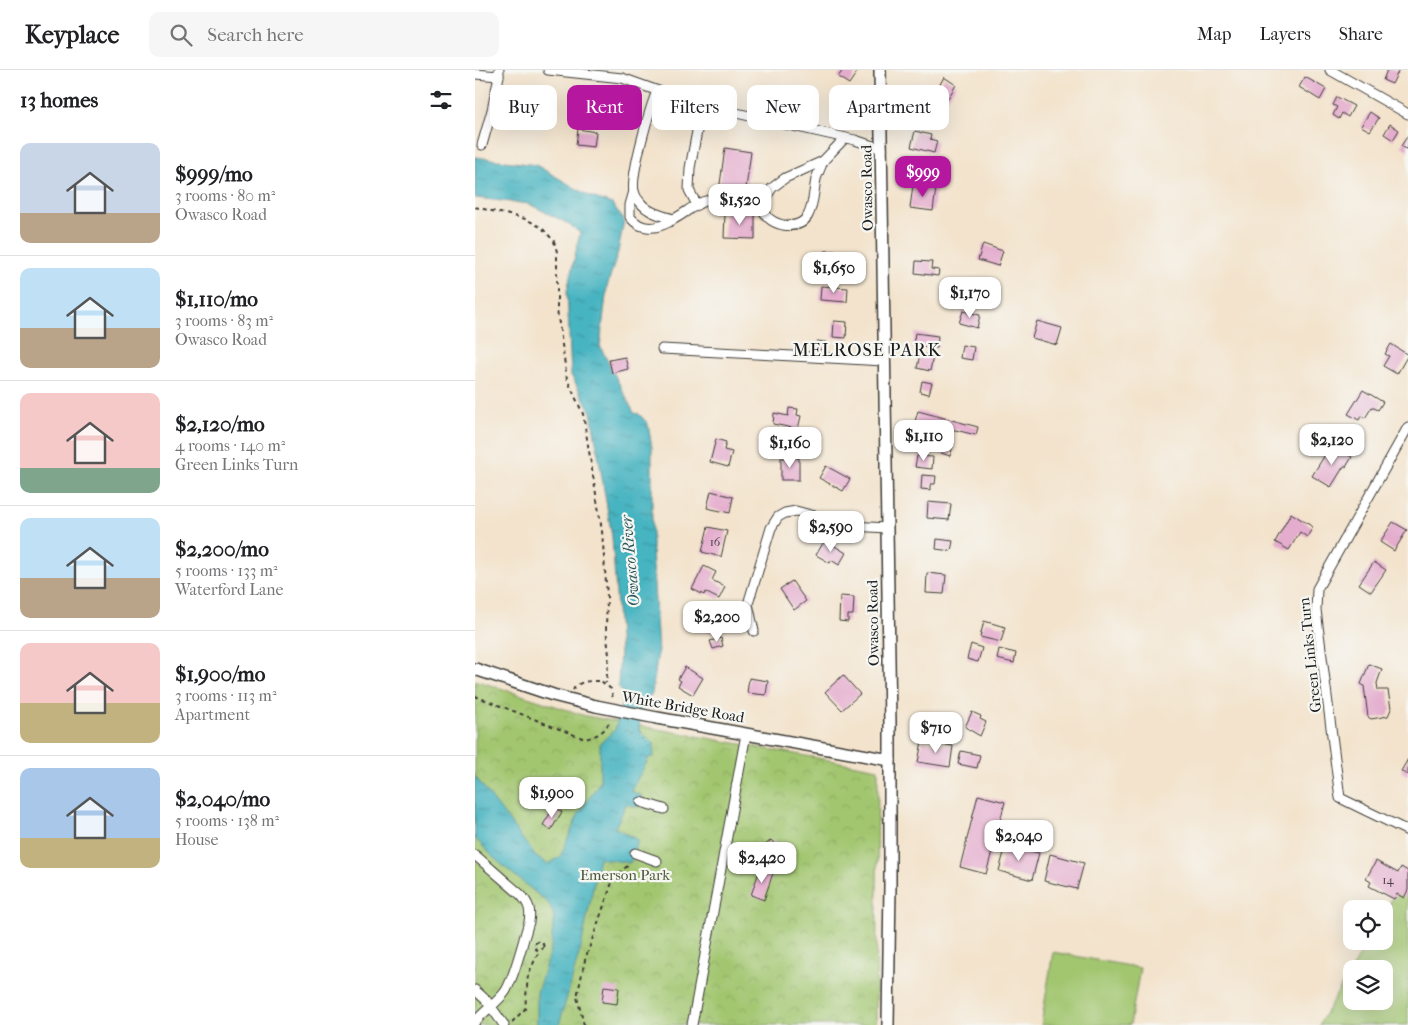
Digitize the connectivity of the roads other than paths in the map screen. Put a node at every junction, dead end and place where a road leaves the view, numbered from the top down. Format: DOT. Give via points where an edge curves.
graph roads {
  1 [pos="548,70"];
  2 [pos="880,70"];
  3 [pos="1330,70"];
  4 [pos="499,73"];
  5 [pos="475,74"];
  6 [pos="652,89"];
  7 [pos="652,107"];
  8 [pos="737,113"];
  9 [pos="1408,114"];
  10 [pos="697,130"];
  11 [pos="845,138"];
  12 [pos="482,145"];
  13 [pos="881,149"];
  14 [pos="823,161"];
  15 [pos="634,191"];
  16 [pos="697,204"];
  17 [pos="761,205"];
  18 [pos="673,219"];
  19 [pos="635,223"];
  20 [pos="623,224"];
  21 [pos="662,349"];
  22 [pos="884,361"];
  23 [pos="1408,427"];
  24 [pos="887,528"];
  25 [pos="754,631"];
  26 [pos="475,669"];
  27 [pos="746,734"];
  28 [pos="890,760"];
  29 [pos="641,802"];
  30 [pos="664,809"];
  31 [pos="1408,831"];
  32 [pos="635,852"];
  33 [pos="475,855"];
  34 [pos="657,861"];
  35 [pos="475,990"];
  36 [pos="491,1005"];
  37 [pos="475,1022"];
  38 [pos="506,1025"];
  39 [pos="692,1025"];
  40 [pos="888,1025"];
  1 -- 6 [label="street" via="622,78"];
  2 -- 13 [label="main road, Owasco Road"];
  3 -- 9 [label="street"];
  4 -- 5 [label="street"];
  4 -- 12 [label="street"];
  7 -- 15 [label="street" via="635,174"];
  8 -- 11 [label="street"];
  10 -- 16 [label="street" via="689,175 689,190"];
  11 -- 13 [label="street"];
  11 -- 14 [label="street"];
  13 -- 22 [label="main road, Owasco Road"];
  14 -- 17 [label="street" via="785,178 772,188"];
  14 -- 17 [label="street" via="807,218 797,225 783,225 765,216"];
  15 -- 18 [label="street" via="640,203 656,214"];
  15 -- 19 [label="street" via="630,218"];
  16 -- 17 [label="street" via="717,199"];
  16 -- 18 [label="street"];
  18 -- 19 [label="street" via="663,226 645,227"];
  19 -- 20 [label="street"];
  21 -- 22 [label="street"];
  22 -- 24 [label="main road, Owasco Road"];
  23 -- 31 [label="street, Green Links Turn" via="1317,589 1316,610 1340,798"];
  24 -- 25 [label="street" via="852,526 801,512 778,517 771,528 748,604"];
  24 -- 28 [label="main road, Owasco Road"];
  26 -- 27 [label="main road, White Bridge Road, bridge" via="595,706"];
  27 -- 28 [label="main road, White Bridge Road"];
  27 -- 39 [label="street"];
  28 -- 40 [label="main road, Owasco Road"];
  29 -- 30 [label="street"];
  32 -- 34 [label="street"];
  33 -- 36 [label="street" via="527,902 530,914 511,979 499,999"];
  35 -- 36 [label="street"];
  36 -- 37 [label="street"];
  36 -- 38 [label="street"];
}
